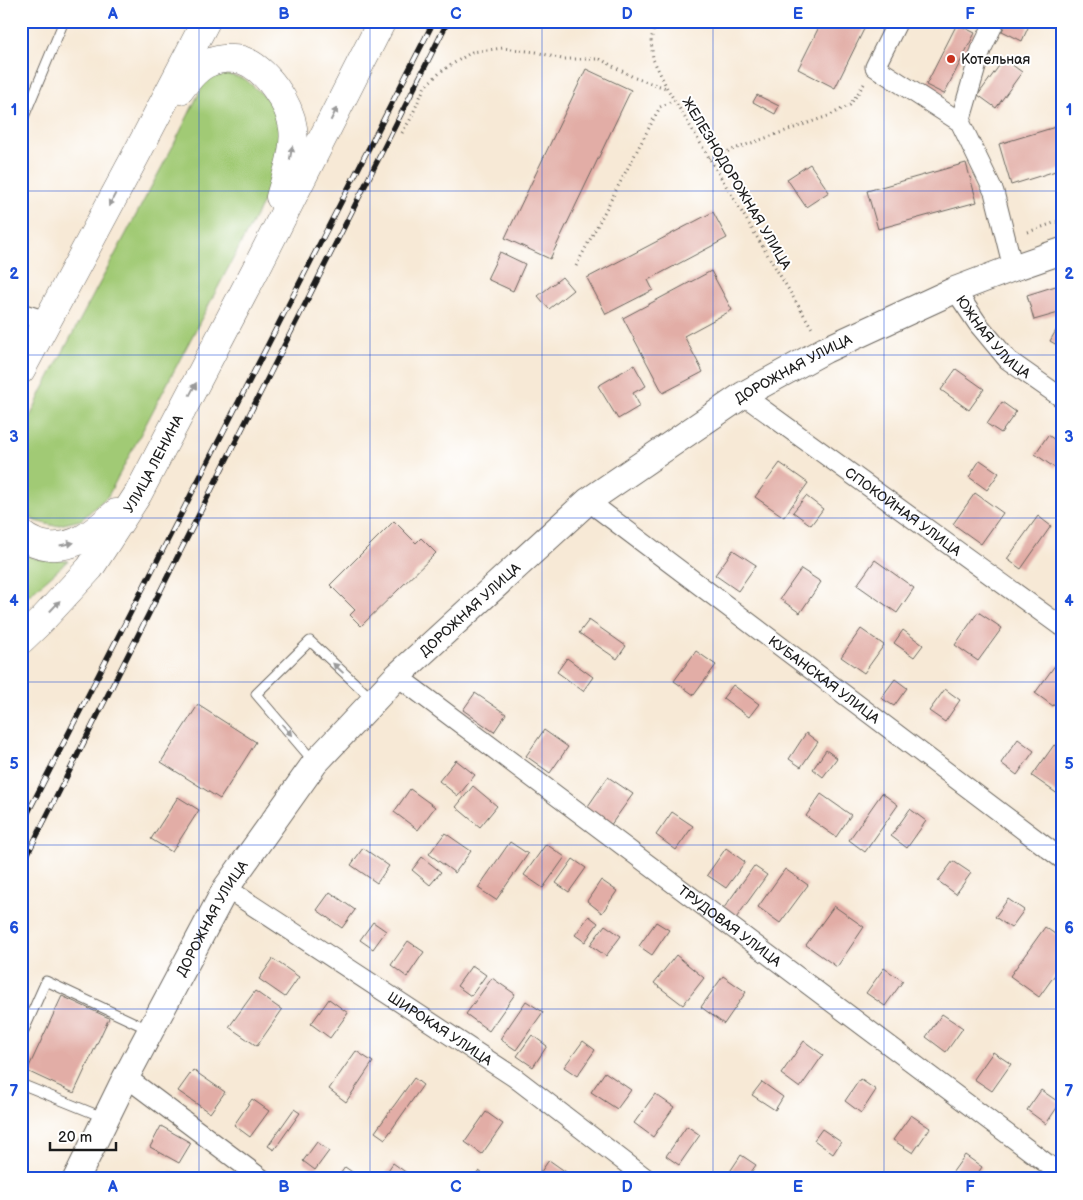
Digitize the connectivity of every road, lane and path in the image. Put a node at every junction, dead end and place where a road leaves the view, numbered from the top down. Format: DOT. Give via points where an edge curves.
graph roads {
  1 [pos="64,21"];
  2 [pos="206,21"];
  3 [pos="382,21"];
  4 [pos="656,21"];
  5 [pos="898,21"];
  6 [pos="995,21"];
  7 [pos="875,67"];
  8 [pos="667,88"];
  9 [pos="674,100"];
  10 [pos="960,122"];
  11 [pos="21,124"];
  12 [pos="402,133"];
  13 [pos="135,157"];
  14 [pos="709,158"];
  15 [pos="1062,220"];
  16 [pos="1028,232"];
  17 [pos="1062,250"];
  18 [pos="576,266"];
  19 [pos="258,267"];
  20 [pos="1013,268"];
  21 [pos="956,290"];
  22 [pos="21,313"];
  23 [pos="47,322"];
  24 [pos="825,350"];
  25 [pos="21,370"];
  26 [pos="743,395"];
  27 [pos="1062,398"];
  28 [pos="138,494"];
  29 [pos="588,501"];
  30 [pos="21,534"];
  31 [pos="1062,626"];
  32 [pos="21,640"];
  33 [pos="398,676"];
  34 [pos="374,701"];
  35 [pos="315,763"];
  36 [pos="1062,859"];
  37 [pos="226,888"];
  38 [pos="150,1030"];
  39 [pos="21,1037"];
  40 [pos="126,1077"];
  41 [pos="21,1084"];
  42 [pos="106,1118"];
  43 [pos="1062,1175"];
  44 [pos="76,1179"];
  45 [pos="262,1179"];
  46 [pos="647,1179"];
  1 -- 11 [label="lane"];
  2 -- 13 [label="main road"];
  19 -- 3 [label="main road, one-way"];
  4 -- 8 [label="path, ЖЕЛЕЗНОДОРОЖНАЯ УЛИЦА" via="651,40 654,59"];
  5 -- 7 [label="street"];
  6 -- 10 [label="street" via="981,50"];
  7 -- 10 [label="street"];
  7 -- 14 [label="path" via="850,105 828,116"];
  8 -- 9 [label="path, ЖЕЛЕЗНОДОРОЖНАЯ УЛИЦА"];
  8 -- 12 [label="path" via="635,78 600,59 562,59 503,48 472,52 424,86"];
  9 -- 14 [label="path, ЖЕЛЕЗНОДОРОЖНАЯ УЛИЦА"];
  9 -- 18 [label="path" via="660,107"];
  10 -- 20 [label="street" via="994,192"];
  19 -- 13 [label="main road, one-way" via="288,169 294,131 279,92 256,68 242,60 224,59 202,66 176,94"];
  13 -- 23 [label="main road, one-way"];
  14 -- 24 [label="path, ЖЕЛЕЗНОДОРОЖНАЯ УЛИЦА"];
  15 -- 16 [label="path"];
  17 -- 20 [label="main road, ДОРОЖНАЯ УЛИЦА"];
  28 -- 19 [label="main road, УЛИЦА ЛЕНИНА, one-way"];
  20 -- 21 [label="main road, ДОРОЖНАЯ УЛИЦА"];
  21 -- 24 [label="main road, ДОРОЖНАЯ УЛИЦА"];
  21 -- 27 [label="street, ЮЖНАЯ УЛИЦА" via="978,324 1008,360"];
  22 -- 23 [label="street"];
  23 -- 25 [label="main road"];
  24 -- 26 [label="main road, ДОРОЖНАЯ УЛИЦА"];
  26 -- 29 [label="main road, ДОРОЖНАЯ УЛИЦА"];
  26 -- 31 [label="street, СПОКОЙНАЯ УЛИЦА"];
  30 -- 28 [label="main road, one-way" via="43,545 69,546 95,531"];
  32 -- 28 [label="main road, УЛИЦА ЛЕНИНА, one-way" via="90,568"];
  29 -- 33 [label="main road, ДОРОЖНАЯ УЛИЦА"];
  29 -- 36 [label="street, КУБАНСКАЯ УЛИЦА"];
  33 -- 34 [label="main road, ДОРОЖНАЯ УЛИЦА"];
  33 -- 43 [label="street, ТРУДОВАЯ УЛИЦА"];
  34 -- 35 [label="main road, ДОРОЖНАЯ УЛИЦА"];
  34 -- 35 [label="lane, one-way" via="310,641 256,694"];
  35 -- 37 [label="main road, ДОРОЖНАЯ УЛИЦА"];
  37 -- 38 [label="main road, ДОРОЖНАЯ УЛИЦА"];
  37 -- 46 [label="street, ШИРОКАЯ УЛИЦА" via="514,1077"];
  38 -- 39 [label="lane" via="46,981"];
  38 -- 40 [label="main road, ДОРОЖНАЯ УЛИЦА"];
  40 -- 42 [label="main road, ДОРОЖНАЯ УЛИЦА"];
  40 -- 45 [label="street"];
  41 -- 42 [label="lane"];
  42 -- 44 [label="main road, ДОРОЖНАЯ УЛИЦА"];
}
